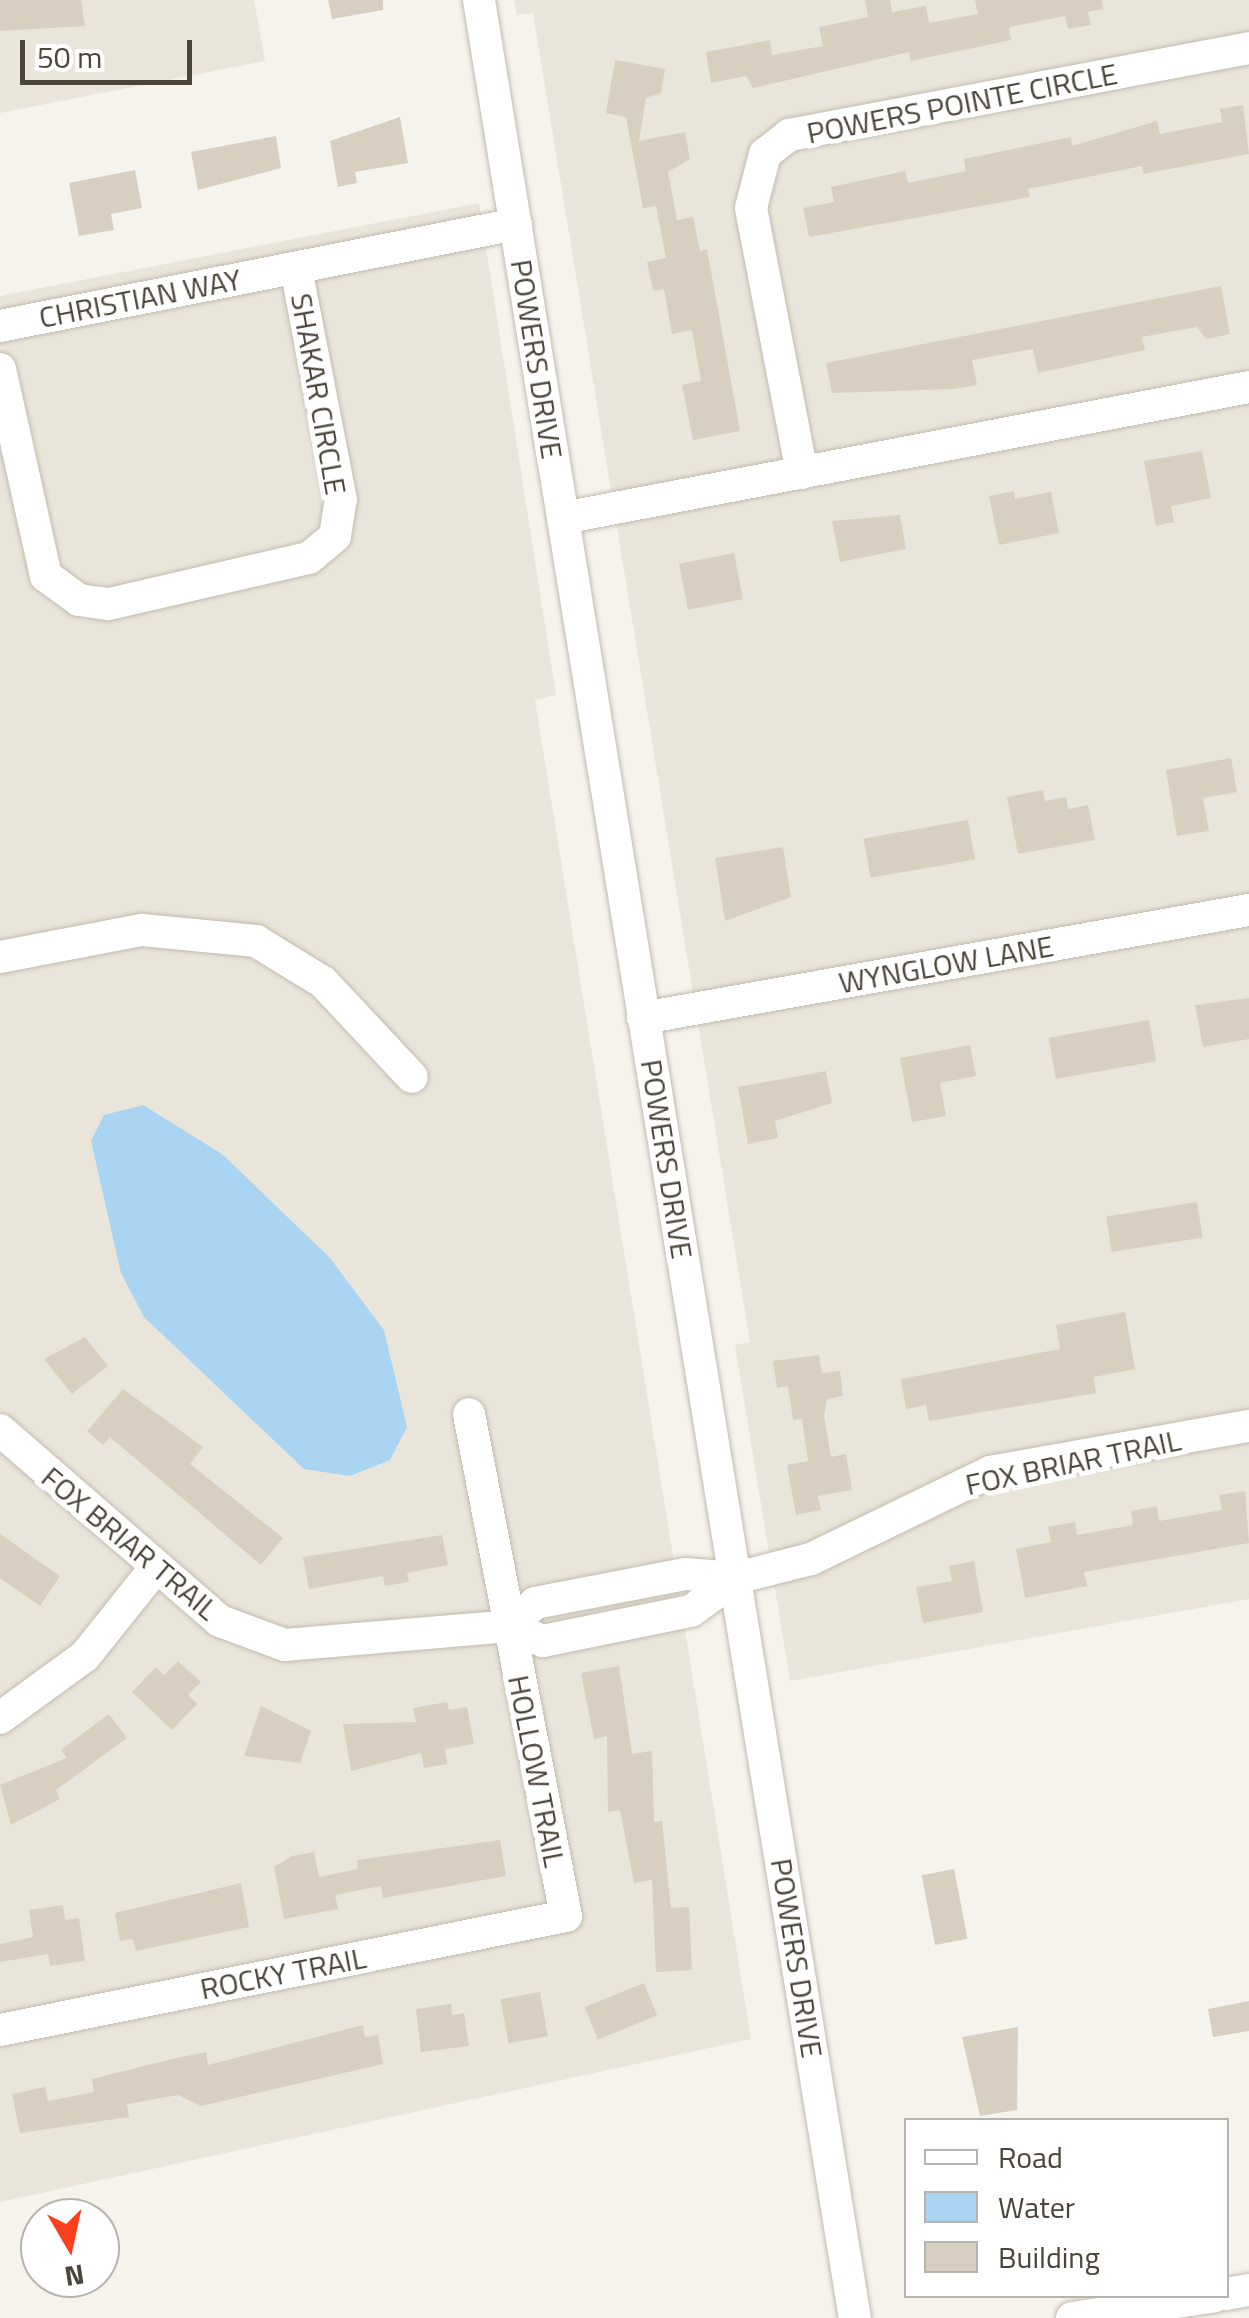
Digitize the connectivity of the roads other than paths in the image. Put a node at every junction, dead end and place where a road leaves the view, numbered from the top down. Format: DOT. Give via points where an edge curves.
graph roads {
  1 [pos="479,0"];
  2 [pos="1249,48"];
  3 [pos="516,224"];
  4 [pos="296,268"];
  5 [pos="0,326"];
  6 [pos="0,369"];
  7 [pos="1249,387"];
  8 [pos="802,473"];
  9 [pos="563,518"];
  10 [pos="1249,910"];
  11 [pos="0,958"];
  12 [pos="643,1018"];
  13 [pos="412,1077"];
  14 [pos="469,1414"];
  15 [pos="1249,1426"];
  16 [pos="0,1430"];
  17 [pos="156,1567"];
  18 [pos="736,1578"];
  19 [pos="509,1626"];
  20 [pos="0,1718"];
  21 [pos="566,1916"];
  22 [pos="0,2030"];
  23 [pos="1203,2298"];
  24 [pos="855,2318"];
  25 [pos="1072,2318"];
  1 -- 3 [label="street, POWERS DRIVE"];
  2 -- 8 [label="street, POWERS POINTE CIRCLE" via="789,135 765,154 752,208"];
  3 -- 4 [label="street, CHRISTIAN WAY"];
  3 -- 9 [label="street, POWERS DRIVE"];
  4 -- 5 [label="street, CHRISTIAN WAY"];
  4 -- 6 [label="street, SHAKAR CIRCLE" via="342,500 335,536 309,558 109,604 79,600 46,576"];
  7 -- 8 [label="street"];
  8 -- 9 [label="street"];
  9 -- 12 [label="street, POWERS DRIVE"];
  10 -- 12 [label="street, WYNGLOW LANE"];
  11 -- 13 [label="street" via="142,930 256,941 322,982"];
  12 -- 18 [label="street, POWERS DRIVE"];
  14 -- 19 [label="street, HOLLOW TRAIL"];
  15 -- 18 [label="street, FOX BRIAR TRAIL" via="990,1472 913,1502 811,1559"];
  16 -- 17 [label="street, FOX BRIAR TRAIL"];
  17 -- 19 [label="street, FOX BRIAR TRAIL" via="220,1621 285,1645"];
  17 -- 20 [label="street" via="85,1656"];
  18 -- 19 [label="street, FOX BRIAR TRAIL" via="692,1611 543,1642"];
  18 -- 24 [label="street, POWERS DRIVE"];
  19 -- 21 [label="street, HOLLOW TRAIL"];
  21 -- 22 [label="street, ROCKY TRAIL"];
  23 -- 25 [label="street"];
}
